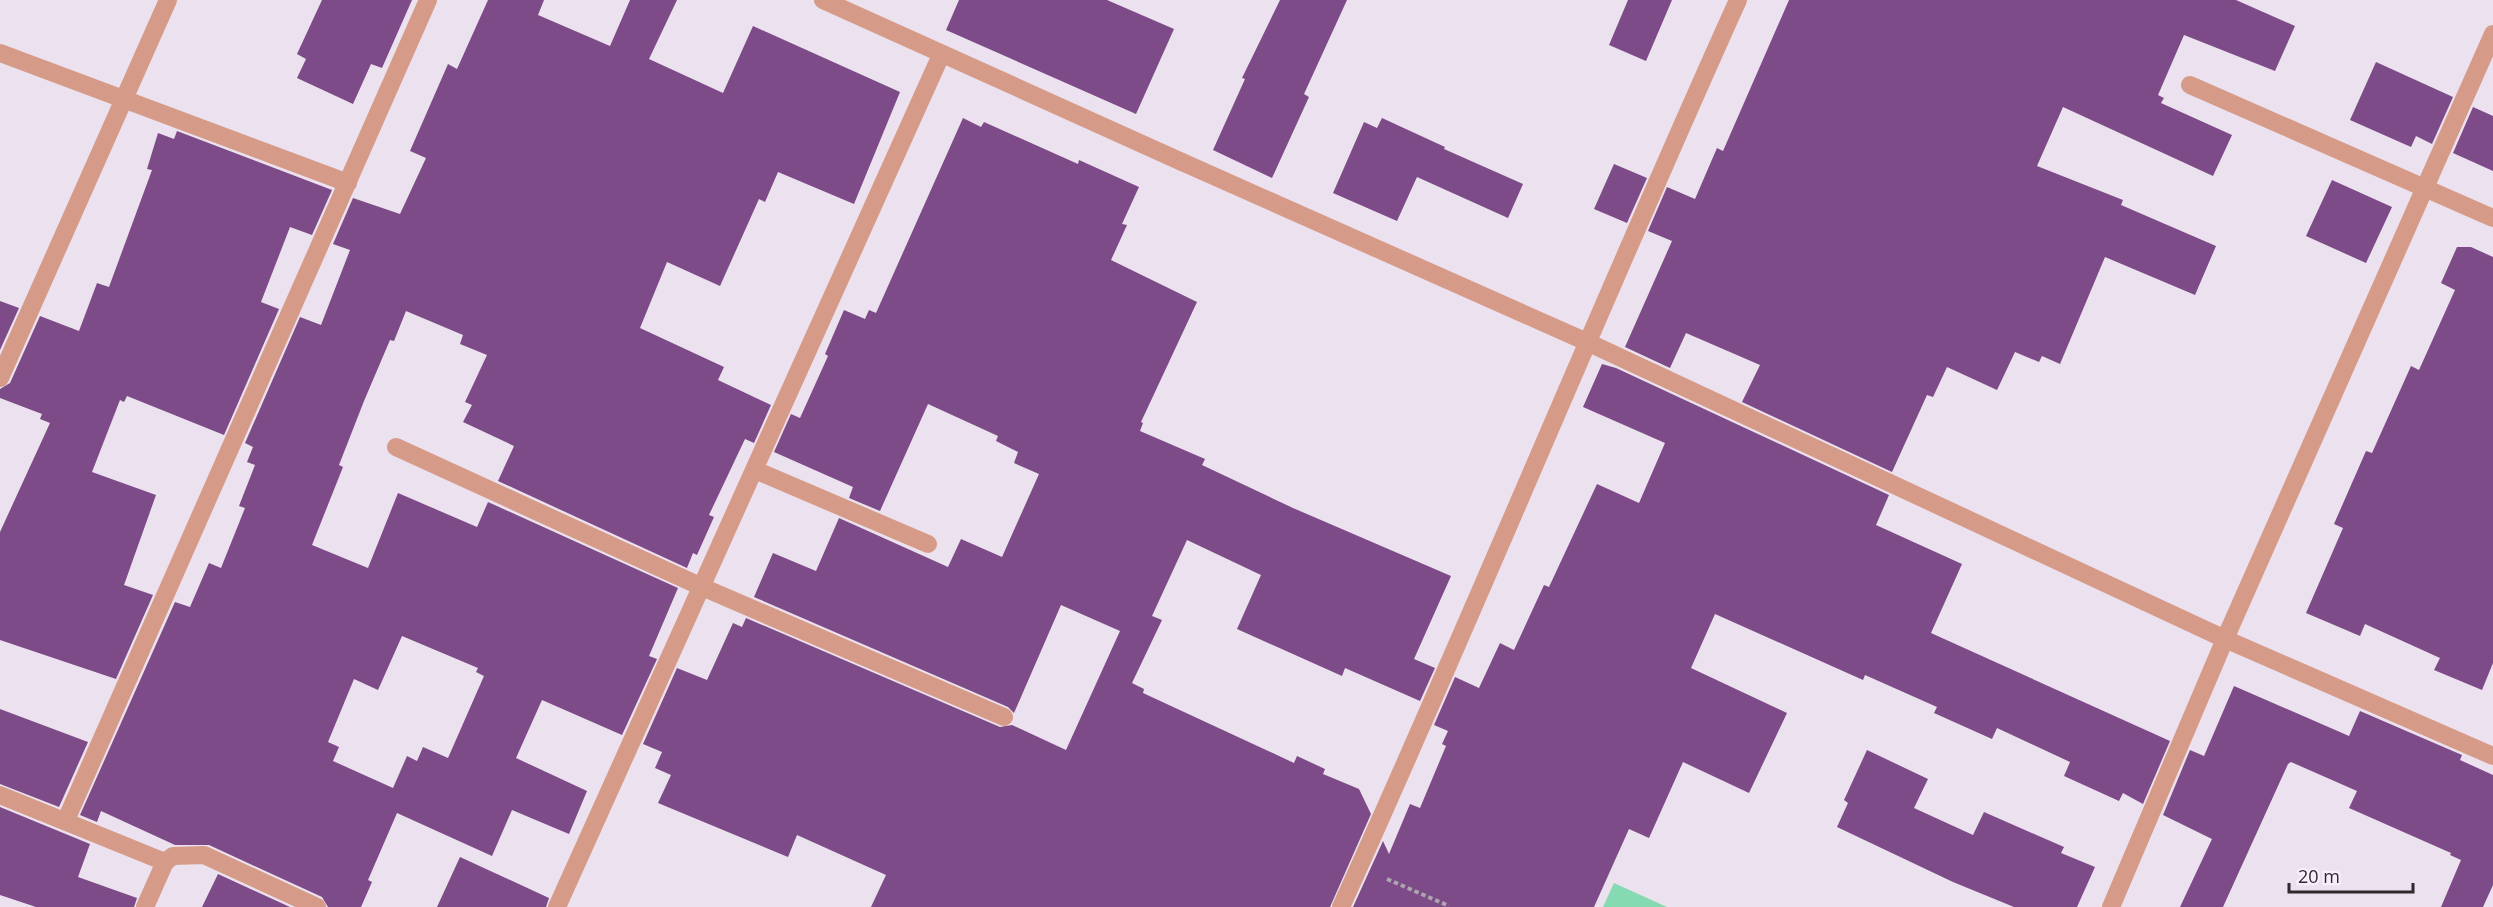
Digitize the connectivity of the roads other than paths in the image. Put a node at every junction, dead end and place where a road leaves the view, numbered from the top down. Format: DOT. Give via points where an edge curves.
graph roads {
  1 [pos="168,0"];
  2 [pos="428,0"];
  3 [pos="823,0"];
  4 [pos="1738,0"];
  5 [pos="2493,34"];
  6 [pos="0,54"];
  7 [pos="940,55"];
  8 [pos="2190,85"];
  9 [pos="124,98"];
  10 [pos="348,183"];
  11 [pos="2424,188"];
  12 [pos="2493,218"];
  13 [pos="1587,342"];
  14 [pos="0,378"];
  15 [pos="396,447"];
  16 [pos="755,470"];
  17 [pos="928,544"];
  18 [pos="702,587"];
  19 [pos="2225,639"];
  20 [pos="1004,717"];
  21 [pos="2493,756"];
  22 [pos="0,795"];
  23 [pos="66,820"];
  24 [pos="165,862"];
  25 [pos="145,907"];
  26 [pos="317,907"];
  27 [pos="557,907"];
  28 [pos="1341,907"];
  29 [pos="2111,907"];
  1 -- 9 [label="street"];
  2 -- 10 [label="street"];
  3 -- 7 [label="street"];
  4 -- 13 [label="street"];
  5 -- 11 [label="street"];
  6 -- 9 [label="street"];
  7 -- 13 [label="street"];
  7 -- 16 [label="street"];
  8 -- 11 [label="street"];
  9 -- 10 [label="street"];
  9 -- 14 [label="street"];
  10 -- 23 [label="street"];
  11 -- 12 [label="street"];
  11 -- 19 [label="street"];
  13 -- 19 [label="street"];
  13 -- 28 [label="street" via="1414,748"];
  15 -- 18 [label="street"];
  16 -- 17 [label="street"];
  16 -- 18 [label="street"];
  18 -- 20 [label="street"];
  18 -- 27 [label="street"];
  19 -- 21 [label="street"];
  19 -- 29 [label="street"];
  22 -- 23 [label="street"];
  23 -- 24 [label="street"];
  24 -- 25 [label="street"];
  24 -- 26 [label="street" via="173,856 204,855"];
}
